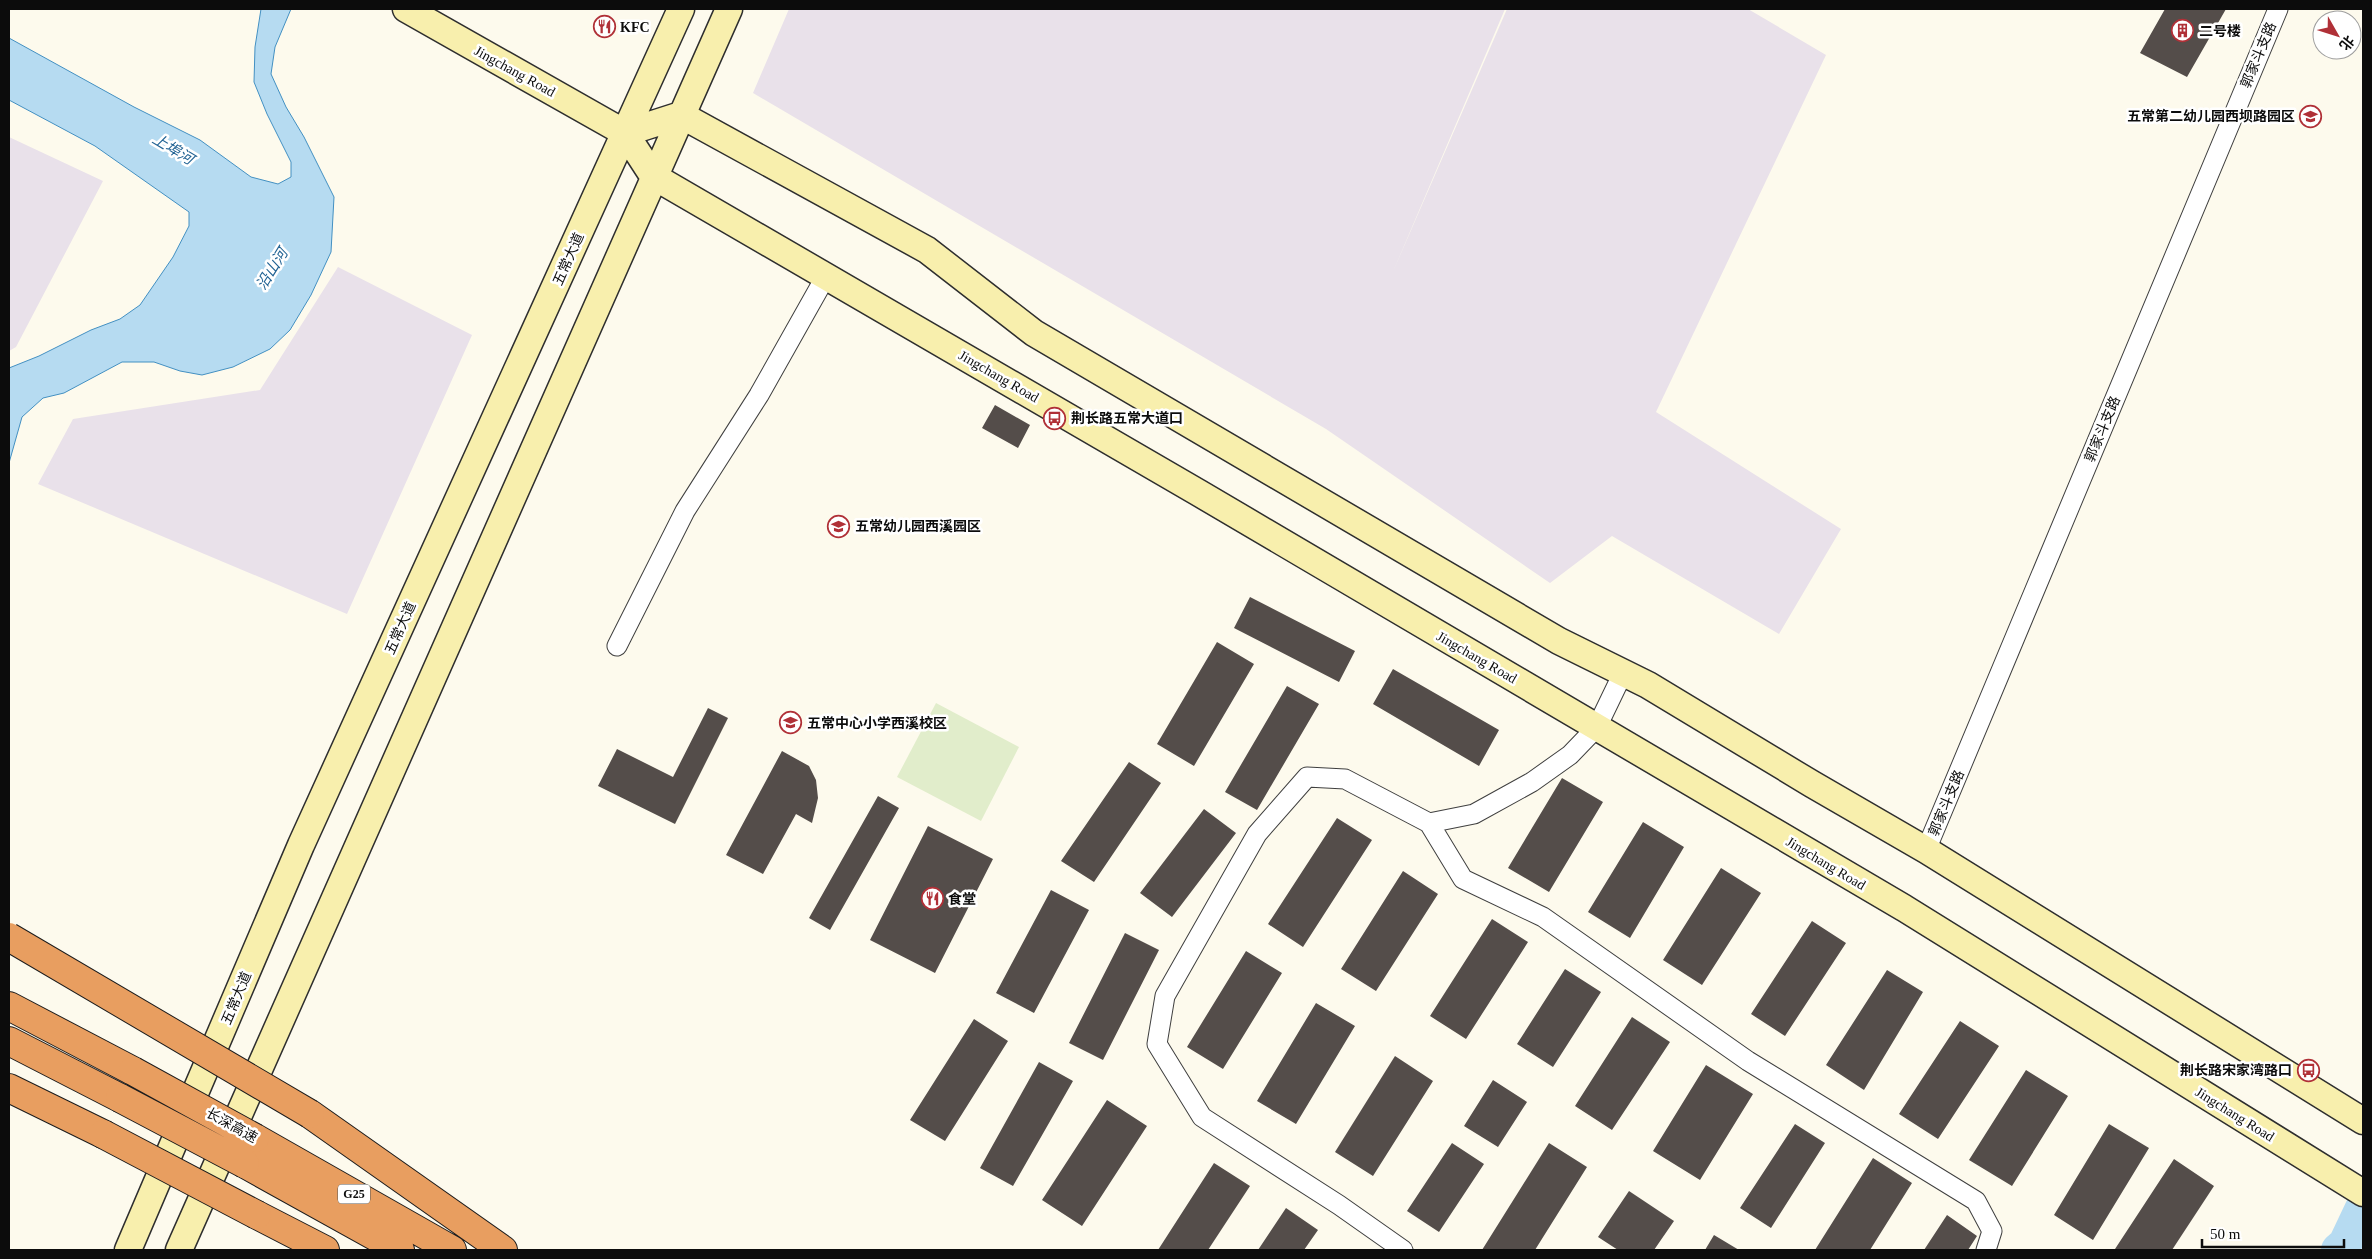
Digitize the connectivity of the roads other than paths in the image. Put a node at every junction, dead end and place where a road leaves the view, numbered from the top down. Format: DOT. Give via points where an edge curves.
graph roads {
  1 [pos="406,9"];
  2 [pos="681,9"];
  3 [pos="729,9"];
  4 [pos="2278,9"];
  5 [pos="681,114"];
  6 [pos="625,133"];
  7 [pos="653,176"];
  8 [pos="826,276"];
  9 [pos="618,646"];
  10 [pos="1623,673"];
  11 [pos="1597,727"];
  12 [pos="1429,823"];
  13 [pos="1926,850"];
  14 [pos="9,937"];
  15 [pos="9,1006"];
  16 [pos="9,1041"];
  17 [pos="9,1088"];
  18 [pos="2358,1118"];
  19 [pos="2363,1194"];
  20 [pos="128,1250"];
  21 [pos="179,1250"];
  22 [pos="325,1250"];
  23 [pos="400,1250"];
  24 [pos="452,1250"];
  25 [pos="503,1250"];
  26 [pos="1403,1250"];
  27 [pos="1986,1250"];
  1 -- 6 [label="main road, Jingchang Road"];
  2 -- 6 [label="main road, 五常大道"];
  3 -- 5 [label="main road"];
  4 -- 13 [label="street, 郭家斗支路"];
  5 -- 6 [label="main road"];
  5 -- 7 [label="main road"];
  5 -- 10 [label="main road" via="927,250 1034,333 1550,636"];
  6 -- 7 [label="main road, Jingchang Road"];
  6 -- 20 [label="main road, 五常大道" via="301,845"];
  7 -- 8 [label="main road, Jingchang Road"];
  7 -- 21 [label="main road"];
  8 -- 9 [label="street" via="759,395 684,511"];
  8 -- 11 [label="main road, Jingchang Road"];
  10 -- 11 [label="street"];
  10 -- 13 [label="main road"];
  11 -- 12 [label="street" via="1570,755 1532,782 1474,814"];
  11 -- 19 [label="main road, Jingchang Road" via="1904,908"];
  12 -- 26 [label="street" via="1345,779 1307,777 1257,834 1165,996 1157,1044 1202,1117"];
  12 -- 27 [label="street" via="1463,879 1543,917 1748,1061 1976,1201 1992,1231"];
  13 -- 18 [label="main road"];
  14 -- 25 [label="highway, bridge" via="310,1114"];
  15 -- 24 [label="highway, 长深高速 / G25, bridge" via="255,1138"];
  16 -- 23 [label="highway, 长深高速 / G25, bridge" via="245,1164"];
  17 -- 22 [label="highway, bridge"];
}
